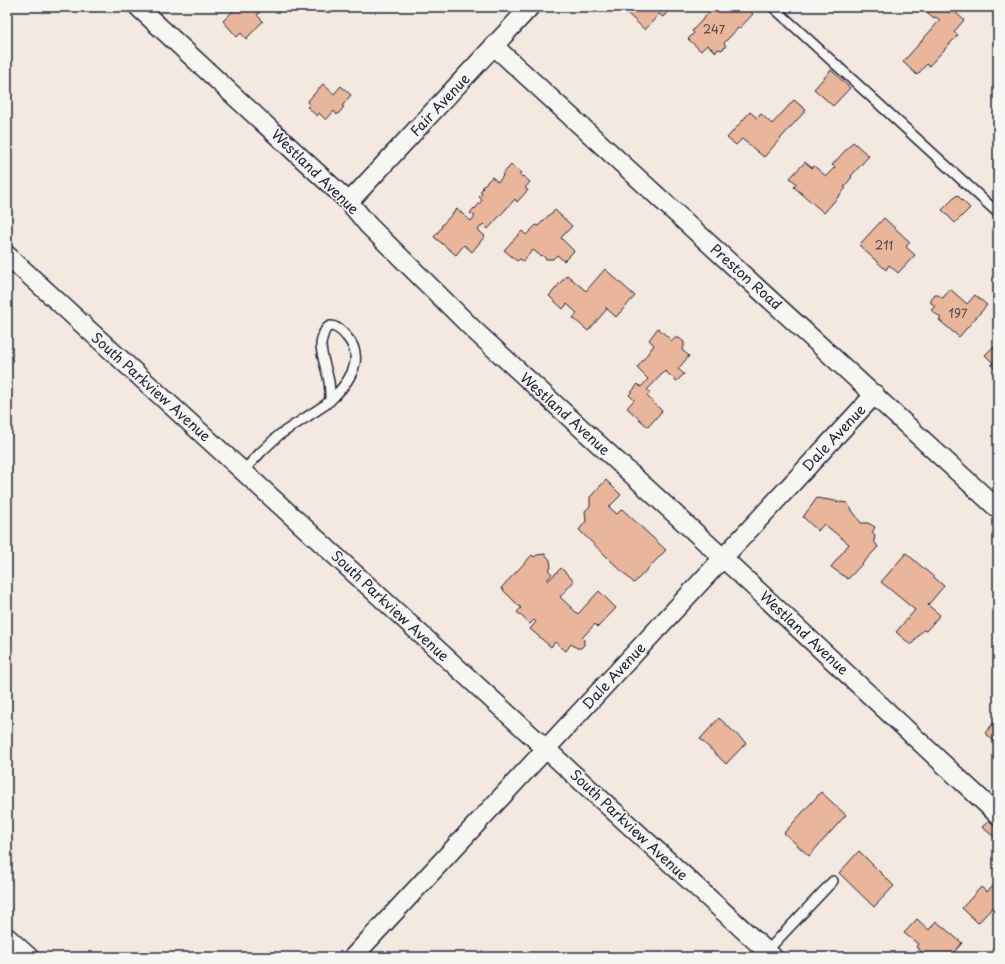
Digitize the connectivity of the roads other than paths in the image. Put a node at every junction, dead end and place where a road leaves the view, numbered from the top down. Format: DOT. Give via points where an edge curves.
graph roads {
  1 [pos="138,7"];
  2 [pos="530,7"];
  3 [pos="773,7"];
  4 [pos="494,46"];
  5 [pos="349,202"];
  6 [pos="998,212"];
  7 [pos="7,256"];
  8 [pos="875,394"];
  9 [pos="330,401"];
  10 [pos="243,471"];
  11 [pos="998,509"];
  12 [pos="723,558"];
  13 [pos="547,750"];
  14 [pos="998,815"];
  15 [pos="833,881"];
  16 [pos="7,937"];
  17 [pos="770,954"];
  18 [pos="29,957"];
  19 [pos="353,957"];
  1 -- 5 [label="street, Westland Avenue"];
  2 -- 4 [label="street, Fair Avenue"];
  3 -- 6 [label="lane"];
  4 -- 5 [label="street, Fair Avenue"];
  4 -- 8 [label="street, Preston Road"];
  5 -- 12 [label="street, Westland Avenue" via="368,225 475,331"];
  7 -- 10 [label="street, South Parkview Avenue"];
  8 -- 11 [label="street, Preston Road"];
  8 -- 12 [label="street, Dale Avenue"];
  9 -- 9 [label="lane" via="347,383 355,363 351,341 332,326 324,331 321,343"];
  9 -- 10 [label="lane" via="279,435"];
  10 -- 13 [label="street, South Parkview Avenue"];
  12 -- 13 [label="street, Dale Avenue"];
  12 -- 14 [label="street, Westland Avenue"];
  13 -- 17 [label="street, South Parkview Avenue"];
  13 -- 19 [label="street, Dale Avenue"];
  15 -- 17 [label="lane"];
  16 -- 18 [label="street"];
}
